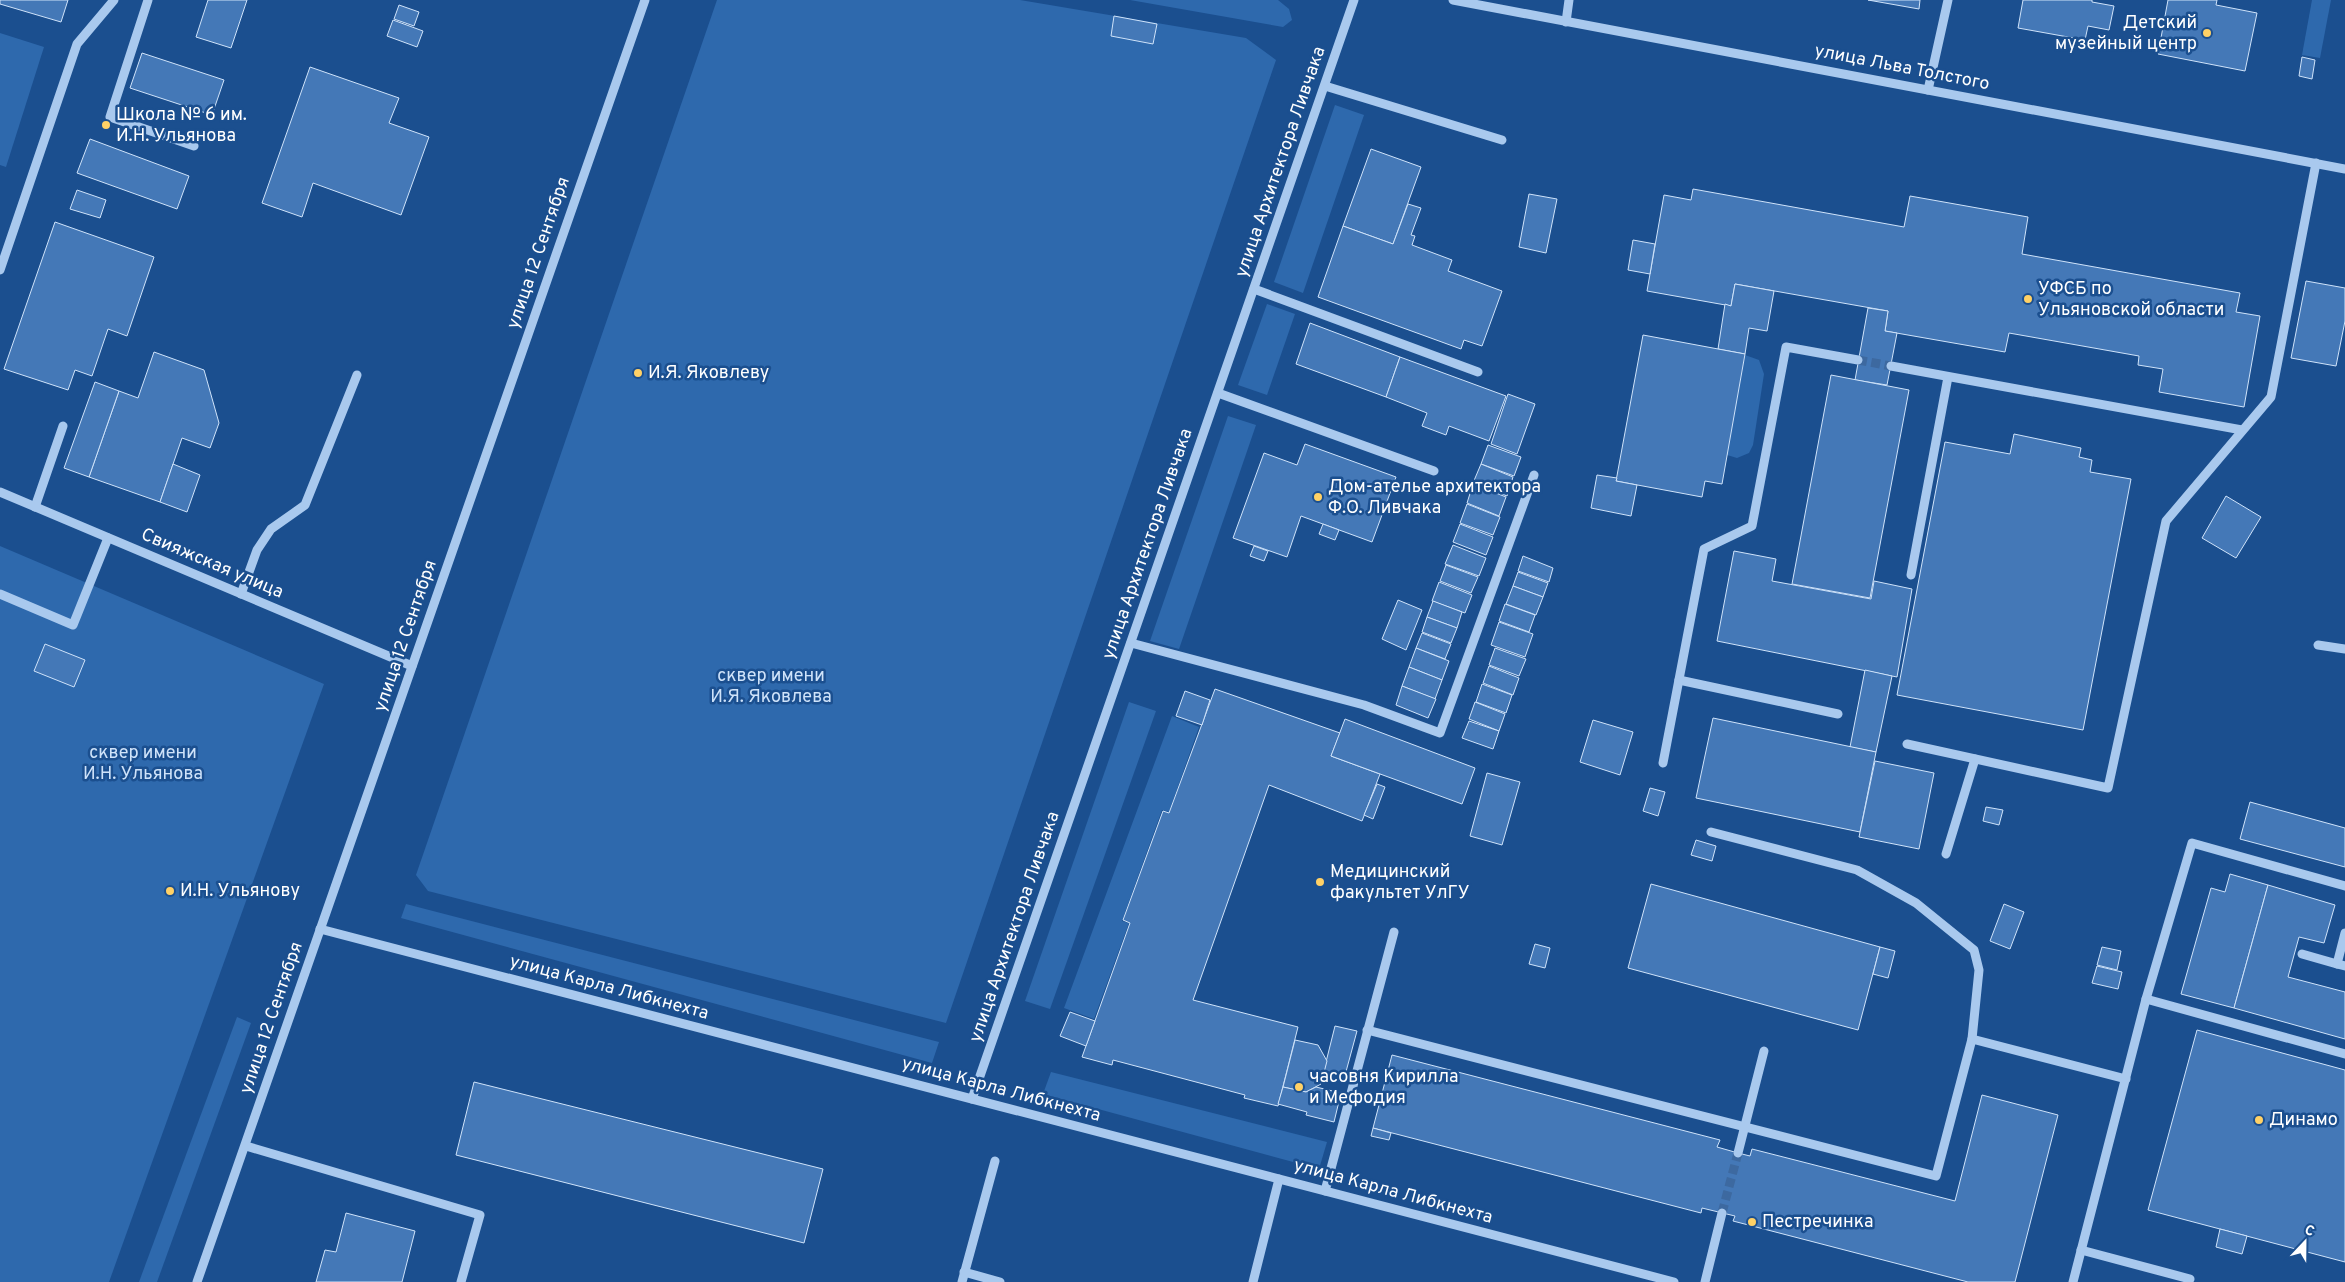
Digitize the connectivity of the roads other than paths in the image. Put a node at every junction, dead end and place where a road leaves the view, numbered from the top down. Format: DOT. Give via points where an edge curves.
graph roads {
  1 [pos="114,0"];
  2 [pos="148,0"];
  3 [pos="645,0"];
  4 [pos="1354,0"];
  5 [pos="1453,0"];
  6 [pos="1570,0"];
  7 [pos="1948,0"];
  8 [pos="1566,22"];
  9 [pos="1325,86"];
  10 [pos="1928,90"];
  11 [pos="1502,140"];
  12 [pos="194,146"];
  13 [pos="2316,163"];
  14 [pos="2345,169"];
  15 [pos="0,270"];
  16 [pos="1254,289"];
  17 [pos="1858,360"];
  18 [pos="1891,366"];
  19 [pos="1478,372"];
  20 [pos="357,375"];
  21 [pos="1948,377"];
  22 [pos="1218,393"];
  23 [pos="63,426"];
  24 [pos="2242,430"];
  25 [pos="1434,471"];
  26 [pos="1534,475"];
  27 [pos="0,492"];
  28 [pos="35,506"];
  29 [pos="108,538"];
  30 [pos="1911,575"];
  31 [pos="0,594"];
  32 [pos="241,594"];
  33 [pos="1131,643"];
  34 [pos="2318,645"];
  35 [pos="2345,649"];
  36 [pos="412,666"];
  37 [pos="1679,680"];
  38 [pos="1838,714"];
  39 [pos="1907,744"];
  40 [pos="1975,759"];
  41 [pos="1663,763"];
  42 [pos="1711,832"];
  43 [pos="1946,854"];
  44 [pos="2345,886"];
  45 [pos="320,929"];
  46 [pos="1394,932"];
  47 [pos="2345,933"];
  48 [pos="2302,954"];
  49 [pos="2341,965"];
  50 [pos="2146,999"];
  51 [pos="1367,1030"];
  52 [pos="1972,1039"];
  53 [pos="1764,1051"];
  54 [pos="2345,1054"];
  55 [pos="2126,1079"];
  56 [pos="972,1099"];
  57 [pos="1744,1127"];
  58 [pos="246,1146"];
  59 [pos="1738,1153"];
  60 [pos="995,1161"];
  61 [pos="1279,1179"];
  62 [pos="1325,1191"];
  63 [pos="1722,1214"];
  64 [pos="2081,1250"];
  65 [pos="964,1272"];
  66 [pos="2190,1279"];
  67 [pos="198,1282"];
  68 [pos="461,1282"];
  69 [pos="962,1282"];
  70 [pos="1000,1282"];
  71 [pos="1253,1282"];
  72 [pos="1674,1282"];
  73 [pos="1704,1282"];
  74 [pos="2073,1282"];
  1 -- 15 [label="street" via="77,44"];
  2 -- 12 [label="street" via="110,117"];
  3 -- 36 [label="street, улица 12 Сентября"];
  4 -- 9 [label="street, улица Архитектора Ливчака"];
  5 -- 8 [label="street, улица Льва Толстого"];
  6 -- 8 [label="street"];
  7 -- 10 [label="street"];
  8 -- 10 [label="street, улица Льва Толстого"];
  9 -- 11 [label="street"];
  9 -- 16 [label="street, улица Архитектора Ливчака"];
  10 -- 13 [label="street, улица Льва Толстого"];
  13 -- 14 [label="street, улица Льва Толстого"];
  13 -- 24 [label="street" via="2271,397"];
  16 -- 19 [label="street"];
  16 -- 22 [label="street, улица Архитектора Ливчака"];
  17 -- 37 [label="street" via="1786,347 1752,526 1704,549"];
  18 -- 21 [label="street"];
  20 -- 32 [label="street" via="305,505 271,529 257,550"];
  21 -- 24 [label="street"];
  21 -- 30 [label="street"];
  22 -- 25 [label="street"];
  22 -- 33 [label="street, улица Архитектора Ливчака"];
  23 -- 28 [label="street"];
  24 -- 40 [label="street" via="2166,521 2108,788"];
  26 -- 33 [label="street" via="1440,733 1364,705"];
  27 -- 28 [label="street, Свияжская улица"];
  28 -- 29 [label="street, Свияжская улица"];
  29 -- 31 [label="street" via="73,625"];
  29 -- 32 [label="street, Свияжская улица"];
  32 -- 36 [label="street, Свияжская улица"];
  33 -- 56 [label="street, улица Архитектора Ливчака"];
  34 -- 35 [label="street"];
  36 -- 45 [label="street, улица 12 Сентября"];
  37 -- 38 [label="street"];
  37 -- 41 [label="street"];
  39 -- 40 [label="street"];
  40 -- 43 [label="street"];
  42 -- 52 [label="street" via="1857,870 1916,903 1974,950 1979,970"];
  44 -- 50 [label="street" via="2192,843"];
  45 -- 56 [label="street, улица Карла Либкнехта"];
  45 -- 58 [label="street, улица 12 Сентября"];
  46 -- 51 [label="street"];
  47 -- 49 [label="street"];
  48 -- 49 [label="street"];
  50 -- 54 [label="street"];
  50 -- 55 [label="street"];
  51 -- 57 [label="street"];
  51 -- 62 [label="street"];
  52 -- 55 [label="street"];
  52 -- 57 [label="street" via="1936,1176"];
  53 -- 57 [label="street"];
  55 -- 64 [label="street"];
  56 -- 61 [label="street, улица Карла Либкнехта"];
  57 -- 59 [label="street"];
  58 -- 67 [label="street, улица 12 Сентября"];
  58 -- 68 [label="street" via="480,1215"];
  60 -- 65 [label="street"];
  61 -- 62 [label="street, улица Карла Либкнехта"];
  61 -- 71 [label="street"];
  62 -- 72 [label="street, улица Карла Либкнехта"];
  63 -- 73 [label="street"];
  64 -- 66 [label="street"];
  64 -- 74 [label="street"];
  65 -- 69 [label="street"];
  65 -- 70 [label="street"];
}
